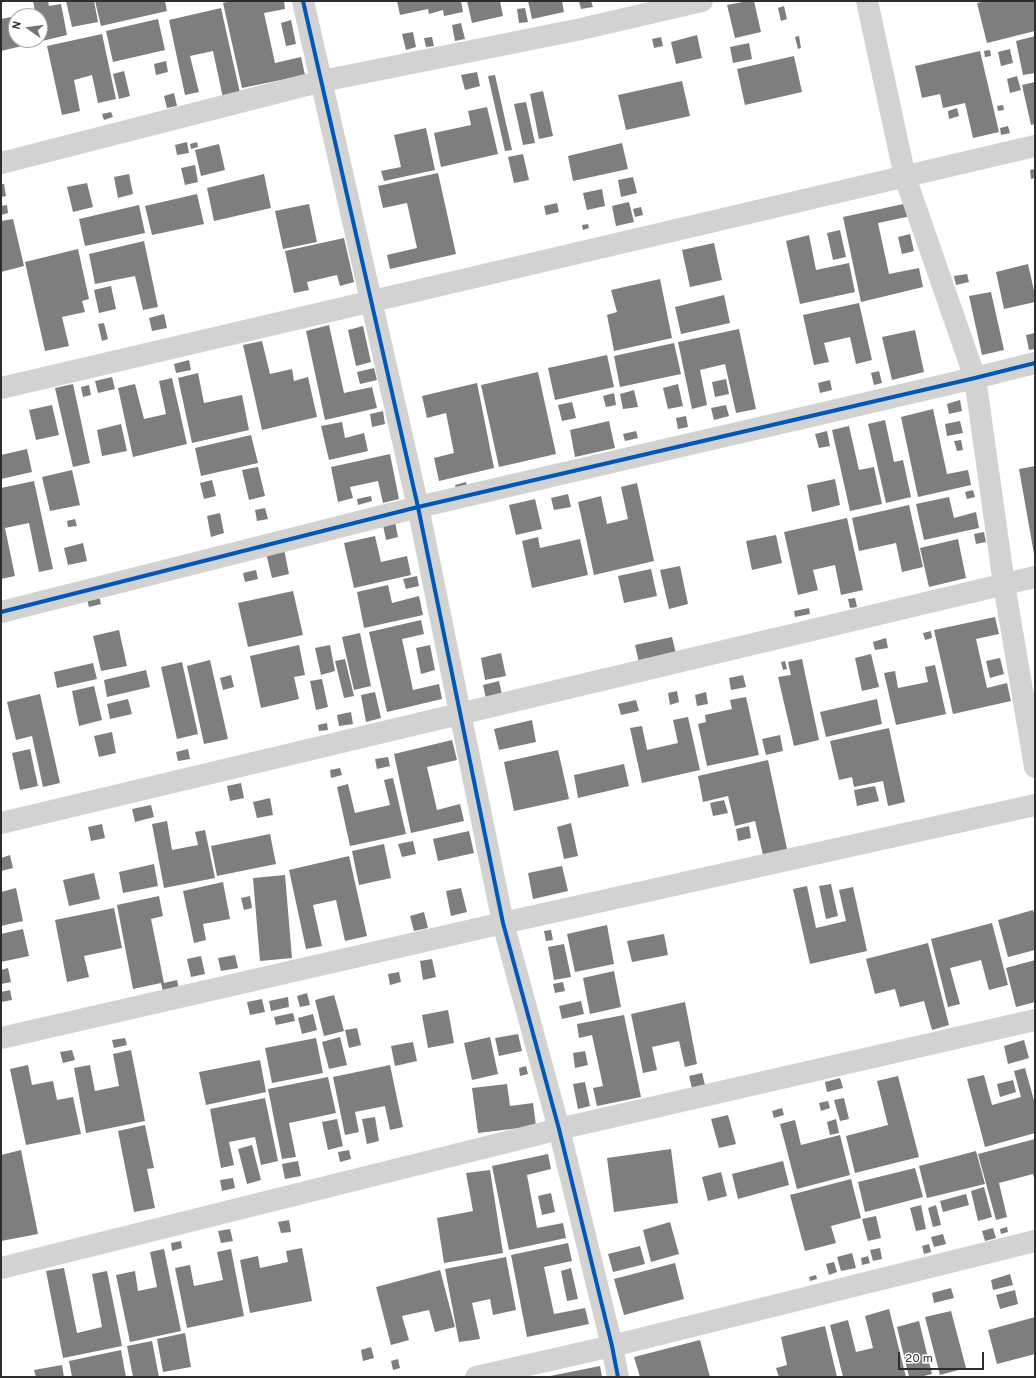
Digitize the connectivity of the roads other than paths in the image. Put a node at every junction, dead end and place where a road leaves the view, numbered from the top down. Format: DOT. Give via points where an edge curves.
graph roads {
  1 [pos="303,1"];
  2 [pos="702,1"];
  3 [pos="867,1"];
  4 [pos="322,81"];
  5 [pos="1035,146"];
  6 [pos="1,163"];
  7 [pos="905,177"];
  8 [pos="370,302"];
  9 [pos="1035,363"];
  10 [pos="975,378"];
  11 [pos="1,388"];
  12 [pos="418,507"];
  13 [pos="1035,577"];
  14 [pos="1004,584"];
  15 [pos="1,612"];
  16 [pos="460,714"];
  17 [pos="1035,767"];
  18 [pos="1035,805"];
  19 [pos="1,823"];
  20 [pos="503,923"];
  21 [pos="1035,1020"];
  22 [pos="1,1038"];
  23 [pos="559,1129"];
  24 [pos="1035,1241"];
  25 [pos="1,1268"];
  26 [pos="612,1346"];
  27 [pos="476,1377"];
  28 [pos="618,1377"];
  1 -- 4 [label="street"];
  2 -- 4 [label="street"];
  3 -- 7 [label="street"];
  4 -- 6 [label="street"];
  4 -- 8 [label="street"];
  5 -- 7 [label="street"];
  7 -- 8 [label="street"];
  7 -- 10 [label="street"];
  8 -- 11 [label="street"];
  8 -- 12 [label="street"];
  9 -- 10 [label="street"];
  10 -- 12 [label="street"];
  10 -- 14 [label="street"];
  12 -- 15 [label="street"];
  12 -- 16 [label="street"];
  13 -- 14 [label="street"];
  14 -- 16 [label="street"];
  14 -- 17 [label="street"];
  16 -- 19 [label="street"];
  16 -- 20 [label="street"];
  18 -- 20 [label="street"];
  20 -- 22 [label="street"];
  20 -- 23 [label="street"];
  21 -- 23 [label="street"];
  23 -- 25 [label="street"];
  23 -- 26 [label="street"];
  24 -- 26 [label="street"];
  26 -- 27 [label="street"];
  26 -- 28 [label="street"];
}
